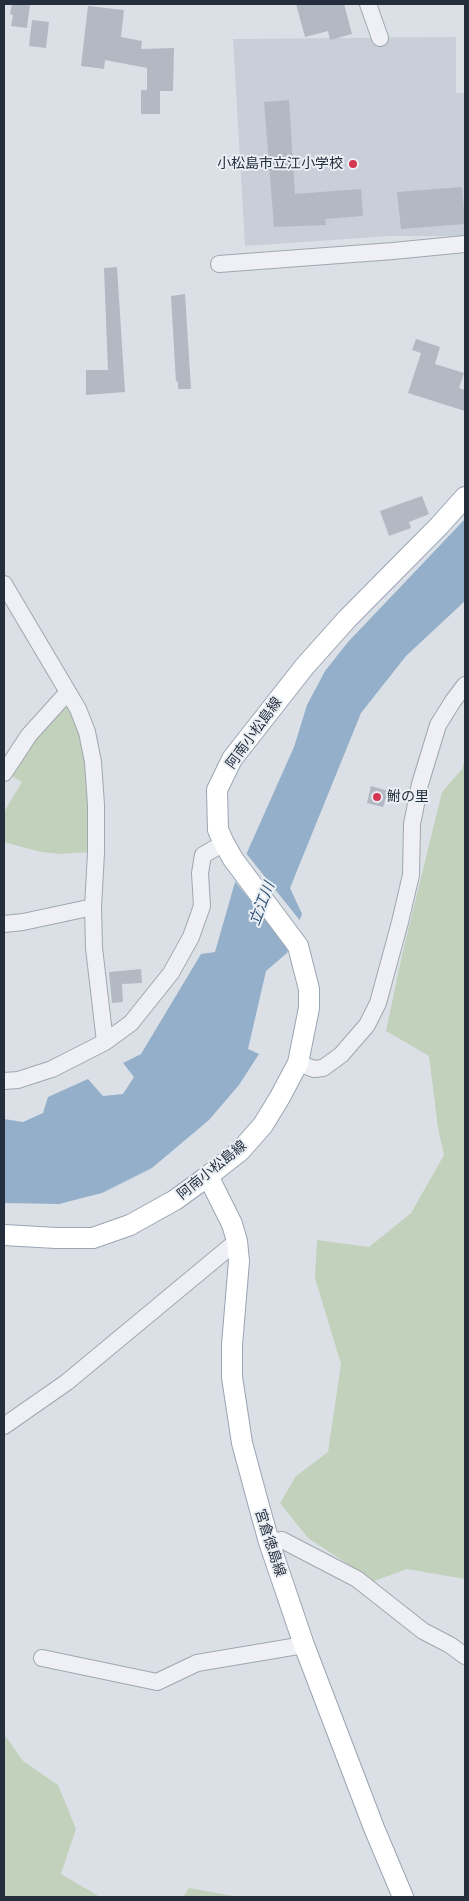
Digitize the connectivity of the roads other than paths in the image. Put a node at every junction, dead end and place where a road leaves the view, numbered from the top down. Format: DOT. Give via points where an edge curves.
graph roads {
  1 [pos="368,4"];
  2 [pos="380,38"];
  3 [pos="465,244"];
  4 [pos="218,264"];
  5 [pos="465,497"];
  6 [pos="4,584"];
  7 [pos="465,685"];
  8 [pos="68,693"];
  9 [pos="4,773"];
  10 [pos="228,851"];
  11 [pos="93,907"];
  12 [pos="4,924"];
  13 [pos="105,1042"];
  14 [pos="298,1063"];
  15 [pos="4,1081"];
  16 [pos="208,1176"];
  17 [pos="4,1235"];
  18 [pos="237,1241"];
  19 [pos="4,1426"];
  20 [pos="269,1542"];
  21 [pos="304,1644"];
  22 [pos="465,1656"];
  23 [pos="42,1658"];
  24 [pos="403,1897"];
  1 -- 2 [label="street"];
  3 -- 4 [label="street"];
  5 -- 10 [label="main road, 阿南小松島線" via="305,666 232,759 216,790 218,830"];
  6 -- 8 [label="street"];
  7 -- 14 [label="street" via="438,725 420,784 412,824 410,875 378,1003 367,1024 341,1054 323,1068"];
  8 -- 9 [label="street" via="29,735"];
  8 -- 11 [label="street" via="88,732 93,762 96,853"];
  10 -- 13 [label="street" via="203,854 200,874 202,906 191,937 171,973 130,1023"];
  10 -- 14 [label="main road, 阿南小松島線" via="298,946 309,989 310,1008"];
  11 -- 12 [label="street"];
  11 -- 13 [label="street" via="94,948"];
  13 -- 15 [label="street" via="52,1069"];
  14 -- 16 [label="main road, 阿南小松島線" via="263,1125 240,1151"];
  16 -- 17 [label="main road, 阿南小松島線" via="175,1200 130,1225 93,1238"];
  16 -- 18 [label="main road, 宮倉徳島線"];
  18 -- 19 [label="street" via="67,1382"];
  18 -- 20 [label="main road, 宮倉徳島線" via="239,1261 232,1345 235,1403"];
  20 -- 21 [label="main road, 宮倉徳島線"];
  20 -- 22 [label="street" via="282,1540 357,1579 423,1631"];
  21 -- 23 [label="street" via="197,1664 157,1682"];
  21 -- 24 [label="main road, 宮倉徳島線"];
}
